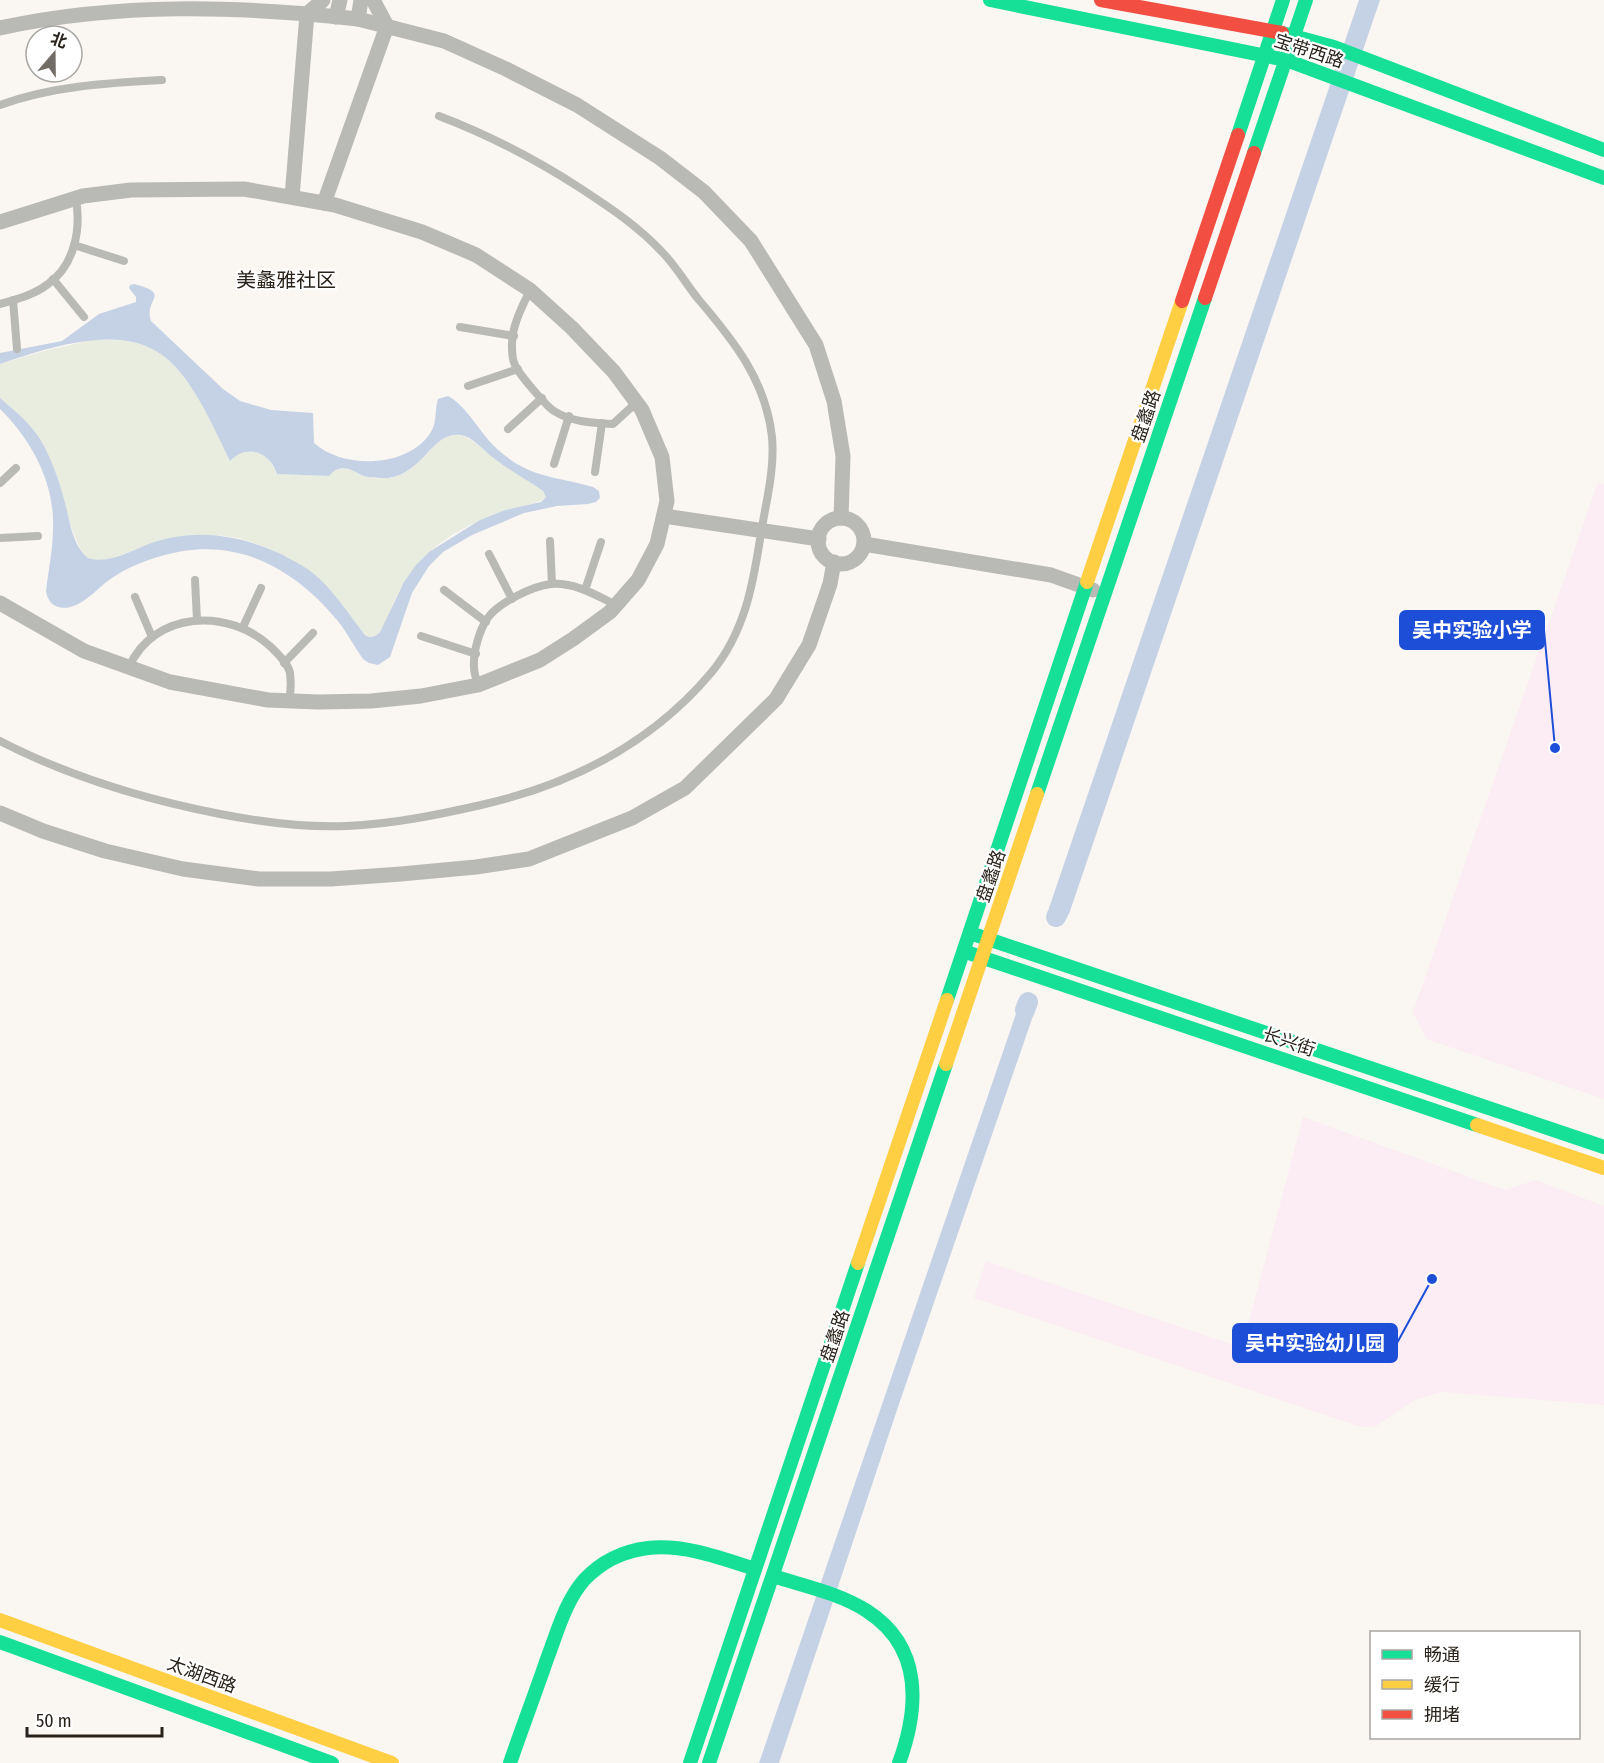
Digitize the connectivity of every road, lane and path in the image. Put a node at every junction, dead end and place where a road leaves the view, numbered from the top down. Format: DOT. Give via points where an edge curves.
graph roads {
  1 [pos="323,0"];
  2 [pos="340,0"];
  3 [pos="361,0"];
  4 [pos="373,0"];
  5 [pos="990,0"];
  6 [pos="1101,0"];
  7 [pos="1283,0"];
  8 [pos="1306,0"];
  9 [pos="307,14"];
  10 [pos="336,17"];
  11 [pos="358,19"];
  12 [pos="387,26"];
  13 [pos="0,27"];
  14 [pos="1273,30"];
  15 [pos="1293,36"];
  16 [pos="1265,55"];
  17 [pos="1286,60"];
  18 [pos="162,80"];
  19 [pos="0,105"];
  20 [pos="439,116"];
  21 [pos="1604,150"];
  22 [pos="1604,178"];
  23 [pos="292,197"];
  24 [pos="76,199"];
  25 [pos="324,203"];
  26 [pos="0,222"];
  27 [pos="74,245"];
  28 [pos="124,261"];
  29 [pos="53,279"];
  30 [pos="530,290"];
  31 [pos="13,300"];
  32 [pos="0,304"];
  33 [pos="84,317"];
  34 [pos="460,327"];
  35 [pos="514,336"];
  36 [pos="17,349"];
  37 [pos="518,369"];
  38 [pos="468,386"];
  39 [pos="542,398"];
  40 [pos="637,402"];
  41 [pos="569,416"];
  42 [pos="602,423"];
  43 [pos="508,429"];
  44 [pos="554,464"];
  45 [pos="16,468"];
  46 [pos="595,472"];
  47 [pos="0,483"];
  48 [pos="664,516"];
  49 [pos="841,518"];
  50 [pos="761,531"];
  51 [pos="38,536"];
  52 [pos="0,538"];
  53 [pos="819,539"];
  54 [pos="550,541"];
  55 [pos="601,542"];
  56 [pos="864,544"];
  57 [pos="489,554"];
  58 [pos="834,562"];
  59 [pos="195,580"];
  60 [pos="552,584"];
  61 [pos="1086,587"];
  62 [pos="261,588"];
  63 [pos="444,590"];
  64 [pos="585,590"];
  65 [pos="1105,594"];
  66 [pos="135,597"];
  67 [pos="512,599"];
  68 [pos="0,603"];
  69 [pos="616,605"];
  70 [pos="197,620"];
  71 [pos="486,622"];
  72 [pos="243,627"];
  73 [pos="313,633"];
  74 [pos="421,636"];
  75 [pos="152,637"];
  76 [pos="476,654"];
  77 [pos="284,663"];
  78 [pos="129,667"];
  79 [pos="478,685"];
  80 [pos="290,701"];
  81 [pos="0,741"];
  82 [pos="0,813"];
  83 [pos="970,933"];
  84 [pos="989,940"];
  85 [pos="963,951"];
  86 [pos="982,958"];
  87 [pos="1604,1147"];
  88 [pos="1604,1168"];
  89 [pos="755,1569"];
  90 [pos="773,1576"];
  91 [pos="0,1620"];
  92 [pos="0,1642"];
  93 [pos="332,1763"];
  94 [pos="392,1763"];
  95 [pos="510,1763"];
  96 [pos="690,1763"];
  97 [pos="709,1763"];
  98 [pos="899,1763"];
  1 -- 9 [label="street"];
  2 -- 10 [label="street"];
  3 -- 11 [label="street"];
  4 -- 12 [label="street"];
  5 -- 16 [label="main road, 宝带西路"];
  6 -- 14 [label="main road, 宝带西路"];
  7 -- 14 [label="main road, 盘蠡路"];
  8 -- 15 [label="main road, 盘蠡路"];
  9 -- 10 [label="street"];
  9 -- 13 [label="street" via="222,9 106,11"];
  9 -- 23 [label="street"];
  10 -- 11 [label="street"];
  11 -- 12 [label="street"];
  12 -- 25 [label="street"];
  12 -- 49 [label="street" via="444,41 577,105 695,185 751,241 816,345 834,401 843,456"];
  14 -- 15 [label="main road, 宝带西路"];
  14 -- 16 [label="main road, 盘蠡路"];
  15 -- 17 [label="main road, 盘蠡路"];
  15 -- 21 [label="main road, 宝带西路" via="1370,60"];
  16 -- 17 [label="main road, 宝带西路"];
  16 -- 61 [label="main road, 盘蠡路"];
  17 -- 22 [label="main road, 宝带西路"];
  17 -- 65 [label="main road, 盘蠡路"];
  18 -- 19 [label="lane" via="98,83"];
  20 -- 50 [label="lane" via="506,144 621,214 664,253 724,329 746,359 764,401 772,437 771,480"];
  23 -- 24 [label="street" via="244,189 186,189 131,190"];
  23 -- 25 [label="street"];
  24 -- 26 [label="street"];
  24 -- 27 [label="lane" via="79,219"];
  25 -- 30 [label="street" via="422,232 476,255"];
  27 -- 28 [label="lane"];
  27 -- 29 [label="lane"];
  29 -- 31 [label="lane" via="50,284"];
  29 -- 33 [label="lane"];
  30 -- 35 [label="lane"];
  30 -- 40 [label="street" via="572,328"];
  31 -- 32 [label="lane"];
  31 -- 36 [label="lane"];
  34 -- 35 [label="lane"];
  35 -- 37 [label="lane" via="512,345"];
  37 -- 38 [label="lane"];
  37 -- 39 [label="lane"];
  39 -- 41 [label="lane" via="554,411"];
  39 -- 43 [label="lane"];
  40 -- 42 [label="lane" via="613,424"];
  40 -- 48 [label="street" via="662,456 667,501"];
  41 -- 42 [label="lane"];
  41 -- 44 [label="lane"];
  42 -- 46 [label="lane"];
  45 -- 47 [label="lane"];
  48 -- 50 [label="street"];
  48 -- 69 [label="street" via="657,544 638,580"];
  49 -- 53 [label="street" via="828,522"];
  49 -- 56 [label="street" via="855,523 864,536"];
  50 -- 53 [label="street"];
  50 -- 81 [label="lane" via="747,604 733,642 684,701 612,757 551,785 495,802 391,823 293,824 253,820 159,802 51,766"];
  51 -- 52 [label="lane"];
  53 -- 58 [label="street" via="822,553"];
  54 -- 60 [label="lane"];
  55 -- 64 [label="lane"];
  56 -- 58 [label="street" via="856,558"];
  56 -- 61 [label="street" via="1051,575"];
  57 -- 67 [label="lane"];
  58 -- 82 [label="street" via="809,645 776,699 685,788 632,818 530,859 401,874 259,879 183,869 105,851"];
  59 -- 70 [label="lane"];
  60 -- 64 [label="lane"];
  60 -- 67 [label="lane"];
  61 -- 65 [label="street"];
  61 -- 83 [label="main road, 盘蠡路"];
  62 -- 72 [label="lane"];
  63 -- 71 [label="lane"];
  64 -- 69 [label="lane"];
  65 -- 84 [label="main road, 盘蠡路"];
  66 -- 75 [label="lane"];
  67 -- 71 [label="lane"];
  68 -- 78 [label="street" via="84,651"];
  69 -- 79 [label="street" via="540,660"];
  70 -- 72 [label="lane" via="217,620"];
  70 -- 75 [label="lane" via="168,627"];
  71 -- 76 [label="lane"];
  72 -- 77 [label="lane" via="263,640"];
  73 -- 77 [label="lane"];
  74 -- 76 [label="lane"];
  75 -- 78 [label="lane" via="134,655"];
  76 -- 79 [label="lane"];
  77 -- 80 [label="lane" via="289,670"];
  78 -- 80 [label="street" via="170,682"];
  79 -- 80 [label="street" via="370,701"];
  83 -- 84 [label="main road, 长兴街"];
  83 -- 85 [label="main road, 盘蠡路"];
  84 -- 86 [label="main road, 盘蠡路"];
  84 -- 87 [label="main road, 长兴街"];
  85 -- 86 [label="main road, 长兴街"];
  85 -- 89 [label="main road, 盘蠡路"];
  86 -- 88 [label="main road, 长兴街"];
  86 -- 90 [label="main road, 盘蠡路"];
  89 -- 95 [label="main road" via="705,1553 656,1546 620,1555 596,1570 566,1608"];
  89 -- 96 [label="main road, 盘蠡路"];
  90 -- 97 [label="main road, 盘蠡路"];
  90 -- 98 [label="main road" via="867,1610 899,1642 912,1677 914,1708"];
  91 -- 94 [label="main road, 太湖西路"];
  92 -- 93 [label="main road"];
}
